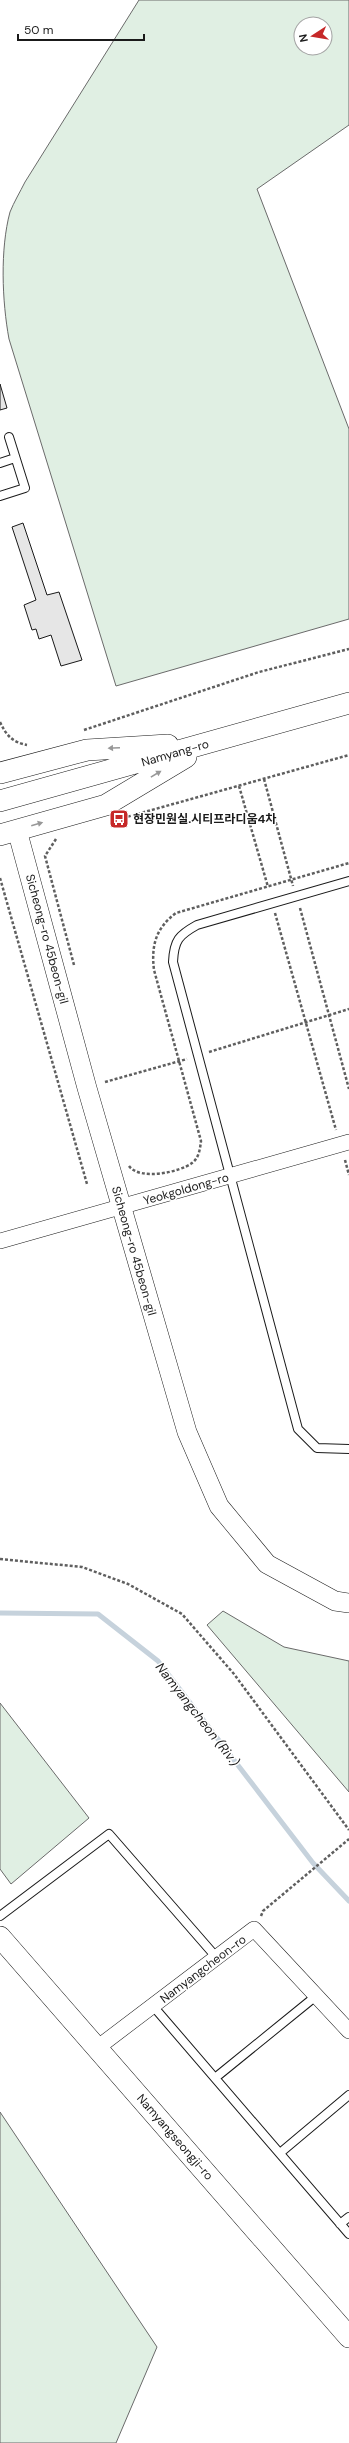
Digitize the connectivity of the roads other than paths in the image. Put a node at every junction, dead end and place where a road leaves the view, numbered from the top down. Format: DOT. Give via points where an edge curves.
graph roads {
  1 [pos="9,437"];
  2 [pos="15,458"];
  3 [pos="0,463"];
  4 [pos="0,496"];
  5 [pos="349,703"];
  6 [pos="209,743"];
  7 [pos="0,773"];
  8 [pos="0,801"];
  9 [pos="9,832"];
  10 [pos="349,881"];
  11 [pos="345,1144"];
  12 [pos="230,1176"];
  13 [pos="121,1208"];
  14 [pos="0,1241"];
  15 [pos="349,1449"];
  16 [pos="349,1603"];
  17 [pos="0,1916"];
  18 [pos="0,1937"];
  19 [pos="217,1958"];
  20 [pos="316,1996"];
  21 [pos="153,2006"];
  22 [pos="349,2031"];
  23 [pos="97,2048"];
  24 [pos="215,2078"];
  25 [pos="349,2095"];
  26 [pos="280,2153"];
  27 [pos="349,2217"];
  28 [pos="340,2224"];
  29 [pos="349,2234"];
  30 [pos="349,2337"];
  1 -- 2 [label="lane"];
  2 -- 3 [label="lane"];
  2 -- 4 [label="lane" via="25,488"];
  5 -- 6 [label="main road, Namyang-ro"];
  6 -- 7 [label="main road, one-way" via="87,750"];
  6 -- 8 [label="main road, Namyang-ro"];
  9 -- 6 [label="main road, one-way" via="106,805"];
  9 -- 13 [label="street, Sicheong-ro 45beon-gil"];
  10 -- 12 [label="lane" via="198,924 186,931 174,945 172,962"];
  11 -- 12 [label="street, Yeokgoldong-ro"];
  12 -- 13 [label="street, Yeokgoldong-ro"];
  12 -- 15 [label="lane" via="298,1429 317,1448"];
  13 -- 14 [label="street, Yeokgoldong-ro"];
  13 -- 16 [label="street, Sicheong-ro 45beon-gil" via="187,1432 219,1506 267,1564 335,1601"];
  17 -- 19 [label="lane" via="109,1834"];
  18 -- 23 [label="main road, Namyangseongji-ro"];
  19 -- 20 [label="street, Namyangcheon-ro" via="254,1929"];
  19 -- 21 [label="street, Namyangcheon-ro"];
  20 -- 22 [label="street, Namyangcheon-ro"];
  20 -- 24 [label="lane"];
  21 -- 23 [label="street, Namyangcheon-ro"];
  21 -- 24 [label="lane"];
  23 -- 30 [label="main road, Namyangseongji-ro"];
  24 -- 26 [label="lane"];
  25 -- 26 [label="lane"];
  26 -- 28 [label="lane"];
  27 -- 28 [label="lane"];
  28 -- 29 [label="lane"];
}
